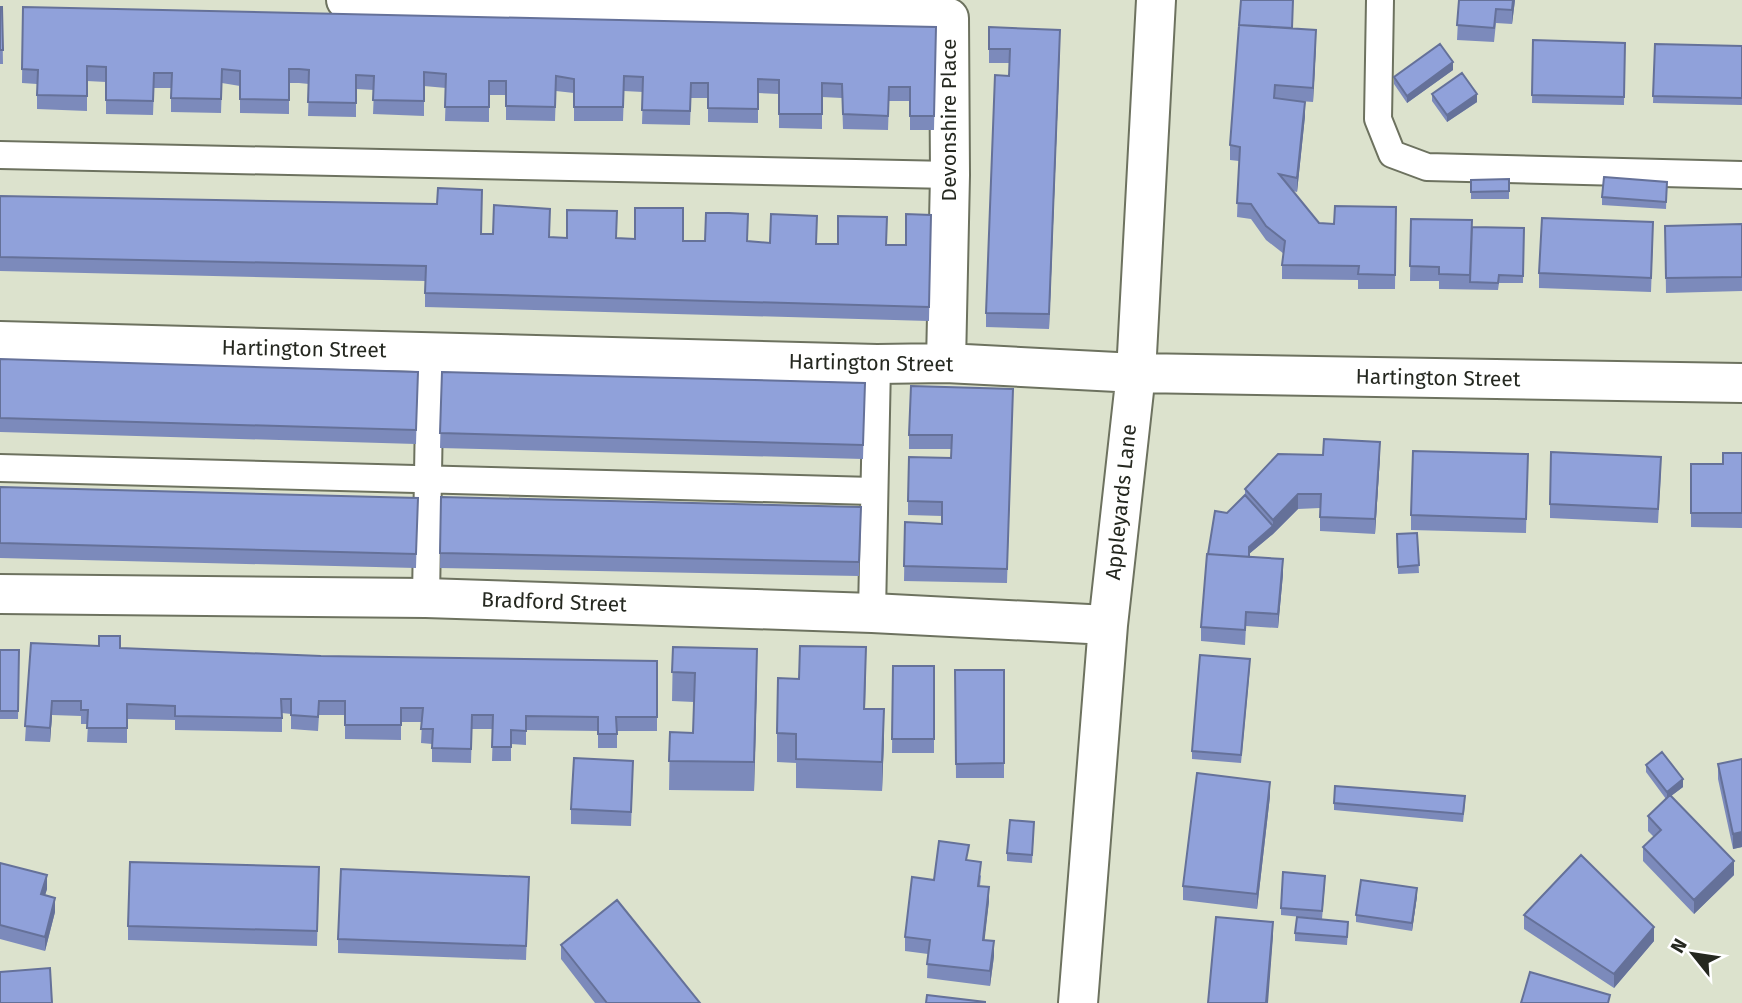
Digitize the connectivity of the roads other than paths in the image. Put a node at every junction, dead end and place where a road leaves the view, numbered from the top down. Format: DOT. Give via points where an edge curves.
graph roads {
  1 [pos="346,0"];
  2 [pos="1156,0"];
  3 [pos="1380,0"];
  4 [pos="0,155"];
  5 [pos="950,175"];
  6 [pos="1742,176"];
  7 [pos="0,341"];
  8 [pos="430,352"];
  9 [pos="946,363"];
  10 [pos="877,364"];
  11 [pos="1136,373"];
  12 [pos="1742,383"];
  13 [pos="0,468"];
  14 [pos="426,478"];
  15 [pos="873,491"];
  16 [pos="0,594"];
  17 [pos="426,598"];
  18 [pos="872,613"];
  19 [pos="1108,625"];
  20 [pos="1078,1003"];
  1 -- 5 [label="street, Devonshire Place" via="949,18"];
  2 -- 11 [label="street, Appleyards Lane"];
  3 -- 6 [label="lane" via="1378,119 1392,154 1427,167"];
  4 -- 5 [label="lane"];
  5 -- 9 [label="street, Devonshire Place"];
  7 -- 8 [label="street, Hartington Street"];
  8 -- 10 [label="street, Hartington Street"];
  8 -- 14 [label="lane"];
  9 -- 10 [label="street, Hartington Street"];
  9 -- 11 [label="street, Hartington Street"];
  10 -- 15 [label="lane"];
  11 -- 12 [label="street, Hartington Street"];
  11 -- 19 [label="street, Appleyards Lane"];
  13 -- 14 [label="lane"];
  14 -- 15 [label="lane"];
  14 -- 17 [label="lane"];
  15 -- 18 [label="lane"];
  16 -- 17 [label="street, Bradford Street"];
  17 -- 18 [label="street, Bradford Street"];
  18 -- 19 [label="street, Bradford Street"];
  19 -- 20 [label="street, Appleyards Lane"];
}
